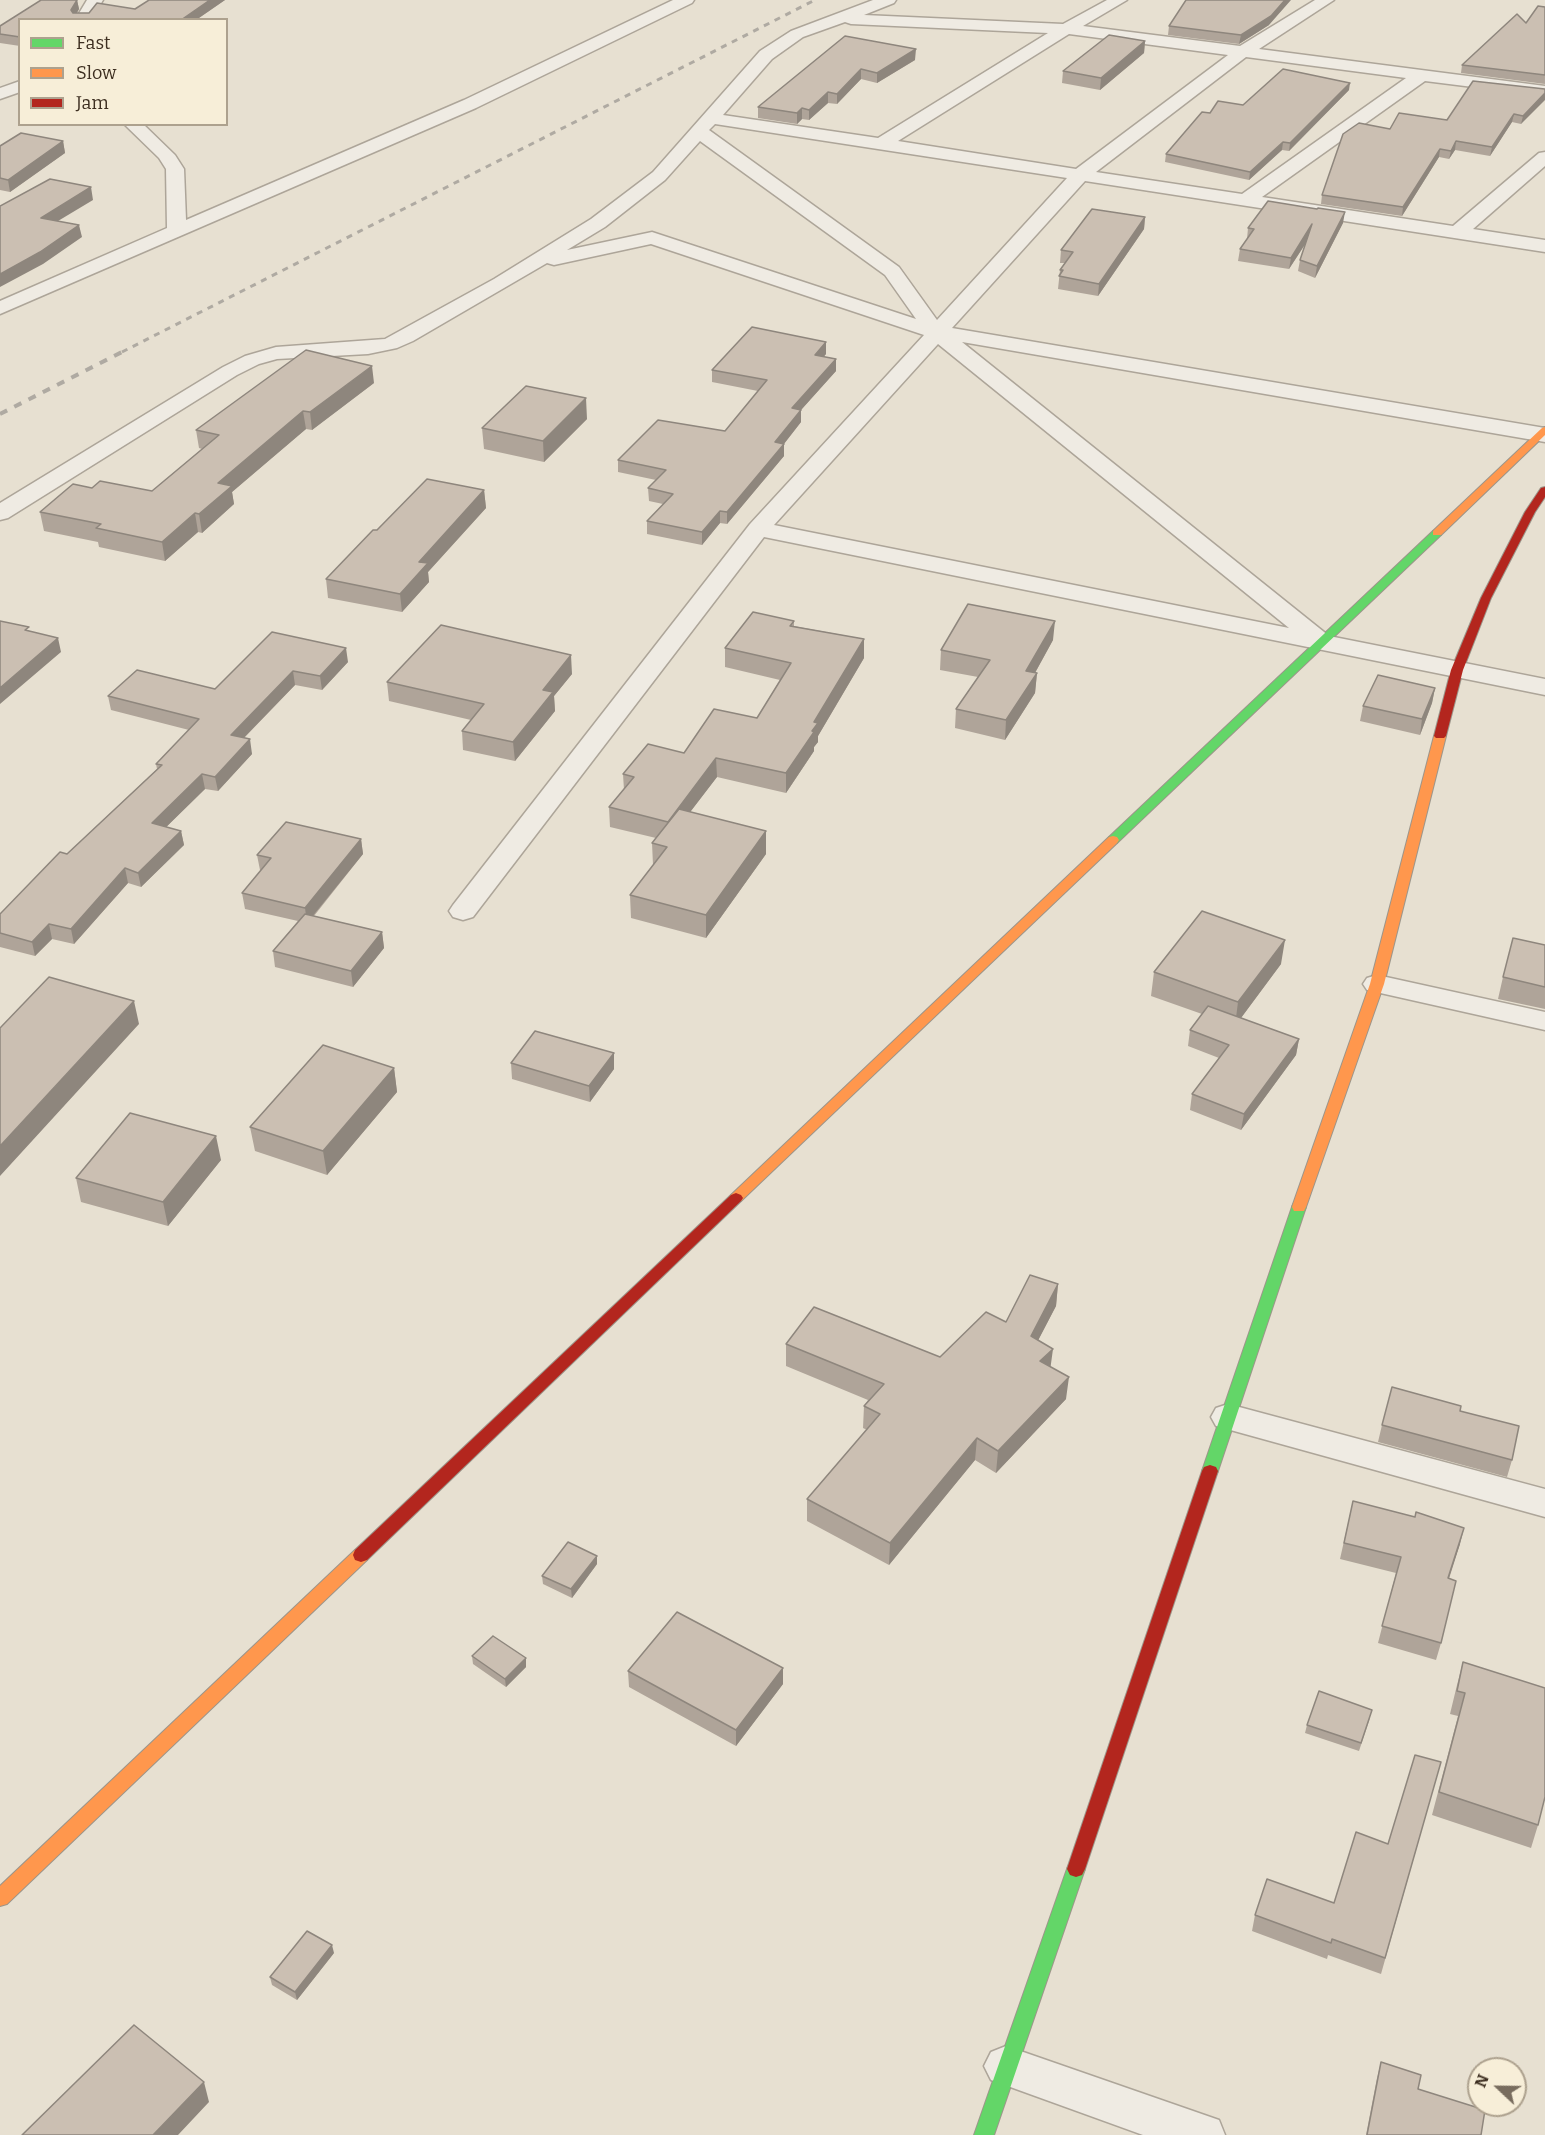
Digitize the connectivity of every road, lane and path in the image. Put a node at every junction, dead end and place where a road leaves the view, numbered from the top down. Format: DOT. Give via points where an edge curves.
graph roads {
  1 [pos="95,0"];
  2 [pos="686,0"];
  3 [pos="888,0"];
  4 [pos="1119,0"];
  5 [pos="1326,0"];
  6 [pos="83,18"];
  7 [pos="836,18"];
  8 [pos="1066,29"];
  9 [pos="1244,51"];
  10 [pos="1420,76"];
  11 [pos="18,87"];
  12 [pos="1545,91"];
  13 [pos="0,94"];
  14 [pos="704,124"];
  15 [pos="134,126"];
  16 [pos="881,144"];
  17 [pos="1545,156"];
  18 [pos="1081,174"];
  19 [pos="1246,200"];
  20 [pos="177,231"];
  21 [pos="1458,232"];
  22 [pos="1545,246"];
  23 [pos="532,264"];
  24 [pos="0,308"];
  25 [pos="936,332"];
  26 [pos="1543,433"];
  27 [pos="1545,490"];
  28 [pos="0,513"];
  29 [pos="759,529"];
  30 [pos="1322,643"];
  31 [pos="1457,670"];
  32 [pos="1545,687"];
  33 [pos="463,911"];
  34 [pos="1377,984"];
  35 [pos="1545,1021"];
  36 [pos="1228,1417"];
  37 [pos="1545,1503"];
  38 [pos="0,1898"];
  39 [pos="1006,2066"];
  40 [pos="984,2135"];
  41 [pos="1203,2135"];
  1 -- 6 [label="street"];
  2 -- 20 [label="street" via="470,104"];
  3 -- 7 [label="street"];
  4 -- 8 [label="street"];
  5 -- 9 [label="street"];
  7 -- 8 [label="street"];
  7 -- 14 [label="street" via="797,34 766,55"];
  8 -- 9 [label="street"];
  8 -- 16 [label="street"];
  9 -- 10 [label="street"];
  9 -- 18 [label="street"];
  10 -- 12 [label="street"];
  10 -- 19 [label="street"];
  11 -- 13 [label="street"];
  14 -- 16 [label="street"];
  14 -- 23 [label="street" via="659,176 629,201"];
  14 -- 25 [label="street" via="892,271"];
  15 -- 20 [label="street" via="166,155 175,169"];
  16 -- 18 [label="street"];
  17 -- 21 [label="street"];
  18 -- 19 [label="street"];
  18 -- 25 [label="street"];
  19 -- 21 [label="street"];
  20 -- 24 [label="street"];
  21 -- 22 [label="street"];
  23 -- 25 [label="street" via="652,238"];
  23 -- 28 [label="street" via="390,344 276,353 230,370"];
  25 -- 26 [label="street"];
  25 -- 29 [label="street"];
  25 -- 30 [label="street"];
  26 -- 30 [label="street"];
  27 -- 31 [label="street" via="1486,598"];
  29 -- 30 [label="street"];
  29 -- 33 [label="street"];
  30 -- 31 [label="street"];
  30 -- 38 [label="street"];
  31 -- 32 [label="street"];
  31 -- 34 [label="street"];
  34 -- 35 [label="street"];
  34 -- 36 [label="street"];
  36 -- 37 [label="street"];
  36 -- 39 [label="street"];
  39 -- 40 [label="street"];
  39 -- 41 [label="street"];
}
